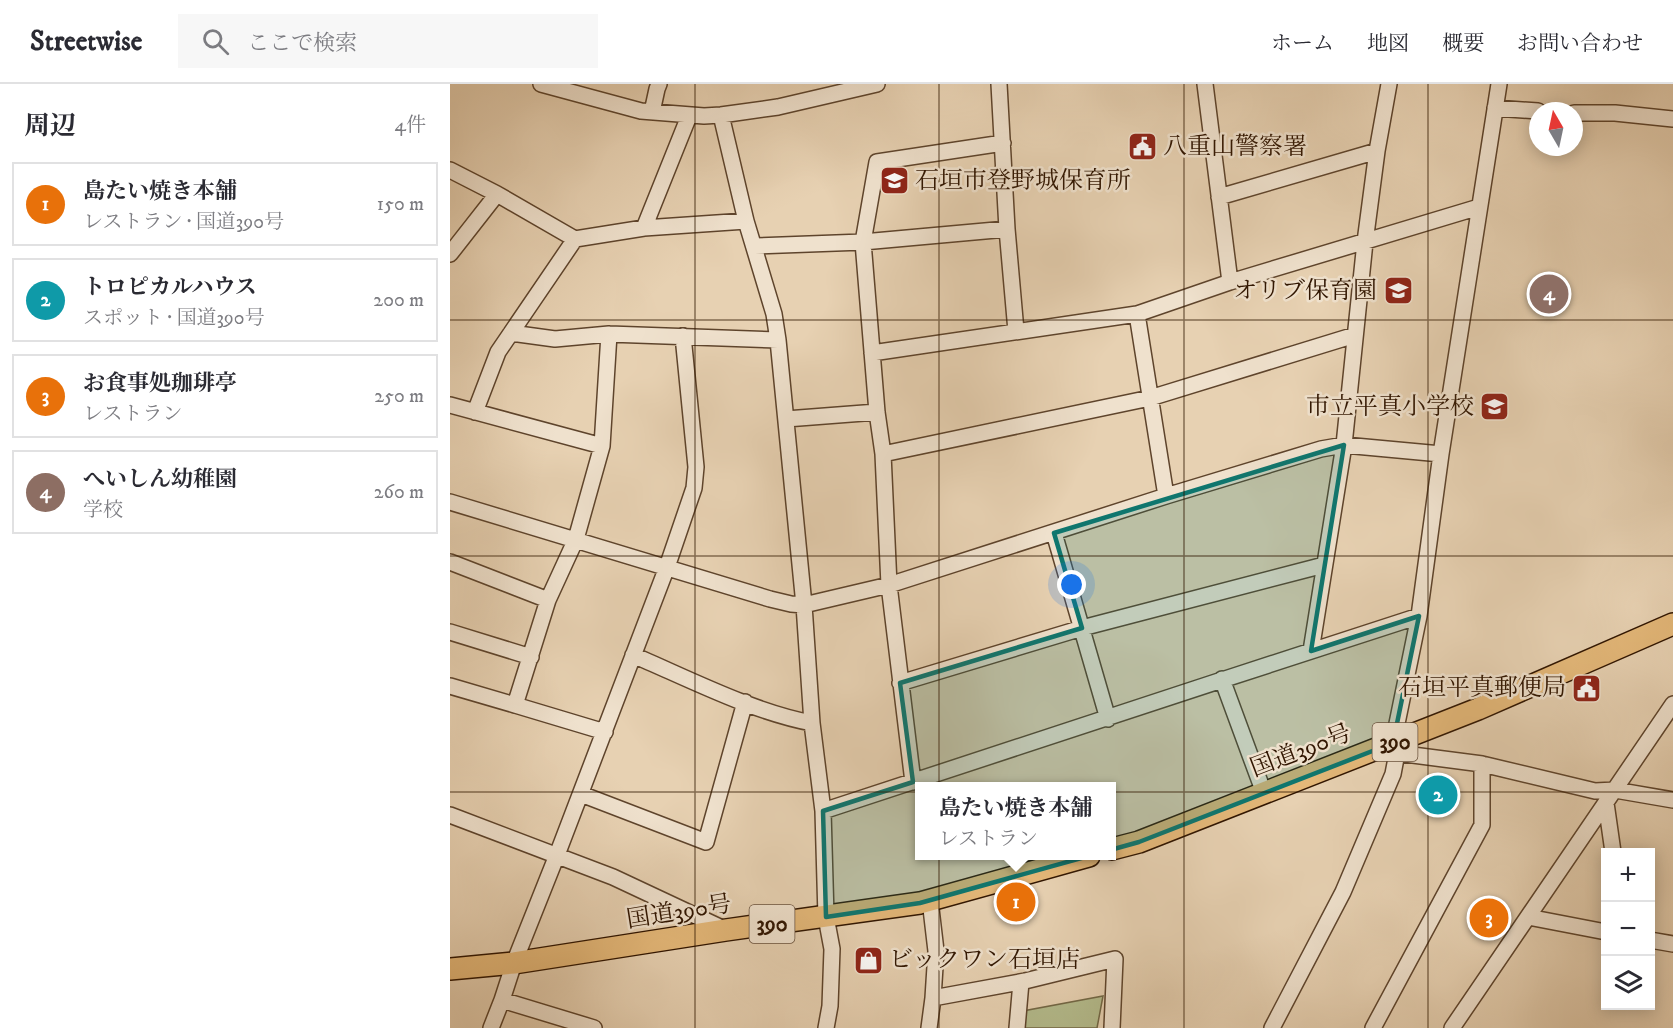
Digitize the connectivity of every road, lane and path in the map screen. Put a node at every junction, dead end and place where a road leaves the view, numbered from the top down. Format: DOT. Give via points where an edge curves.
graph roads {
  1 [pos="541,84"];
  2 [pos="660,84"];
  3 [pos="877,84"];
  4 [pos="999,84"];
  5 [pos="1205,84"];
  6 [pos="1389,84"];
  7 [pos="1499,84"];
  8 [pos="1495,108"];
  9 [pos="1529,110"];
  10 [pos="652,112"];
  11 [pos="1583,113"];
  12 [pos="721,115"];
  13 [pos="688,116"];
  14 [pos="1673,119"];
  15 [pos="1003,143"];
  16 [pos="1377,151"];
  17 [pos="450,170"];
  18 [pos="497,194"];
  19 [pos="1219,197"];
  20 [pos="1479,207"];
  21 [pos="746,221"];
  22 [pos="644,228"];
  23 [pos="1007,230"];
  24 [pos="575,239"];
  25 [pos="863,242"];
  26 [pos="1365,242"];
  27 [pos="755,246"];
  28 [pos="450,254"];
  29 [pos="1230,282"];
  30 [pos="1137,314"];
  31 [pos="1016,331"];
  32 [pos="511,333"];
  33 [pos="609,334"];
  34 [pos="1355,335"];
  35 [pos="683,336"];
  36 [pos="778,340"];
  37 [pos="872,352"];
  38 [pos="1150,398"];
  39 [pos="450,405"];
  40 [pos="475,412"];
  41 [pos="877,412"];
  42 [pos="786,419"];
  43 [pos="1344,445"];
  44 [pos="602,446"];
  45 [pos="883,454"];
  46 [pos="1440,454"];
  47 [pos="1166,496"];
  48 [pos="450,502"];
  49 [pos="1054,533"];
  50 [pos="576,539"];
  51 [pos="450,562"];
  52 [pos="1324,565"];
  53 [pos="667,567"];
  54 [pos="889,585"];
  55 [pos="548,600"];
  56 [pos="804,605"];
  57 [pos="1419,616"];
  58 [pos="1673,624"];
  59 [pos="1082,628"];
  60 [pos="450,632"];
  61 [pos="1311,651"];
  62 [pos="633,655"];
  63 [pos="531,657"];
  64 [pos="1222,680"];
  65 [pos="900,683"];
  66 [pos="450,686"];
  67 [pos="745,702"];
  68 [pos="1673,704"];
  69 [pos="515,705"];
  70 [pos="1108,719"];
  71 [pos="812,723"];
  72 [pos="604,732"];
  73 [pos="1395,748"];
  74 [pos="1482,764"];
  75 [pos="913,782"];
  76 [pos="1264,793"];
  77 [pos="581,794"];
  78 [pos="1610,796"];
  79 [pos="1673,800"];
  80 [pos="823,811"];
  81 [pos="450,815"];
  82 [pos="1116,848"];
  83 [pos="1613,848"];
  84 [pos="557,855"];
  85 [pos="1071,860"];
  86 [pos="930,900"];
  87 [pos="826,917"];
  88 [pos="1528,917"];
  89 [pos="726,930"];
  90 [pos="1601,931"];
  91 [pos="1655,941"];
  92 [pos="1673,944"];
  93 [pos="514,963"];
  94 [pos="450,969"];
  95 [pos="1022,982"];
  96 [pos="933,998"];
  97 [pos="502,1000"];
  98 [pos="490,1028"];
  99 [pos="594,1028"];
  100 [pos="826,1028"];
  101 [pos="929,1028"];
  102 [pos="1017,1028"];
  103 [pos="1112,1028"];
  104 [pos="1272,1028"];
  105 [pos="1373,1028"];
  106 [pos="1452,1028"];
  1 -- 10 [label="street"];
  2 -- 10 [label="street"];
  3 -- 12 [label="street" via="778,107"];
  4 -- 15 [label="street"];
  5 -- 19 [label="street"];
  6 -- 16 [label="street"];
  7 -- 8 [label="street"];
  8 -- 9 [label="street"];
  8 -- 20 [label="street"];
  10 -- 13 [label="street"];
  11 -- 14 [label="street"];
  12 -- 13 [label="street"];
  12 -- 21 [label="street"];
  13 -- 22 [label="street"];
  15 -- 23 [label="street"];
  15 -- 25 [label="street" via="877,162"];
  16 -- 19 [label="street"];
  16 -- 26 [label="street"];
  17 -- 18 [label="street"];
  18 -- 24 [label="street"];
  18 -- 28 [label="street"];
  19 -- 29 [label="street"];
  20 -- 26 [label="street"];
  20 -- 46 [label="street"];
  21 -- 22 [label="street"];
  21 -- 27 [label="street"];
  22 -- 24 [label="street"];
  23 -- 25 [label="street"];
  23 -- 31 [label="street"];
  24 -- 32 [label="street"];
  25 -- 27 [label="street"];
  25 -- 37 [label="street"];
  26 -- 29 [label="street"];
  26 -- 34 [label="street"];
  27 -- 36 [label="street"];
  29 -- 30 [label="street"];
  30 -- 31 [label="street"];
  30 -- 38 [label="street"];
  31 -- 37 [label="street"];
  32 -- 33 [label="street" via="555,339"];
  32 -- 40 [label="street" via="498,352"];
  33 -- 35 [label="street"];
  33 -- 44 [label="street"];
  34 -- 38 [label="street"];
  34 -- 43 [label="street"];
  35 -- 36 [label="street"];
  35 -- 53 [label="street" via="696,467 694,488"];
  36 -- 42 [label="street"];
  37 -- 41 [label="street"];
  38 -- 45 [label="street"];
  38 -- 47 [label="street"];
  39 -- 40 [label="street"];
  40 -- 44 [label="street"];
  41 -- 42 [label="street"];
  41 -- 45 [label="street"];
  42 -- 56 [label="street"];
  43 -- 46 [label="street"];
  43 -- 47 [label="street"];
  43 -- 52 [label="street"];
  44 -- 50 [label="street"];
  45 -- 54 [label="street"];
  46 -- 57 [label="street"];
  47 -- 49 [label="street"];
  48 -- 50 [label="street"];
  49 -- 54 [label="street"];
  49 -- 59 [label="street"];
  50 -- 53 [label="street"];
  50 -- 55 [label="street"];
  51 -- 55 [label="street"];
  52 -- 59 [label="street"];
  52 -- 61 [label="street"];
  53 -- 56 [label="street" via="770,599"];
  53 -- 62 [label="street"];
  54 -- 56 [label="street"];
  54 -- 65 [label="street"];
  55 -- 63 [label="street"];
  56 -- 71 [label="street"];
  57 -- 61 [label="street"];
  57 -- 73 [label="street"];
  58 -- 73 [label="highway, 国道390号 / 390"];
  59 -- 65 [label="street"];
  59 -- 70 [label="street"];
  60 -- 63 [label="street"];
  61 -- 64 [label="street"];
  62 -- 67 [label="street"];
  62 -- 72 [label="street"];
  63 -- 69 [label="street"];
  64 -- 70 [label="street"];
  64 -- 76 [label="street"];
  65 -- 75 [label="street"];
  66 -- 69 [label="street"];
  67 -- 71 [label="street"];
  67 -- 77 [label="street" via="706,842"];
  68 -- 78 [label="street"];
  69 -- 72 [label="street"];
  70 -- 75 [label="street"];
  71 -- 80 [label="street"];
  72 -- 77 [label="street"];
  73 -- 74 [label="street"];
  73 -- 76 [label="highway, 国道390号 / 390"];
  73 -- 104 [label="street" via="1393,774 1343,892"];
  74 -- 78 [label="street"];
  74 -- 105 [label="street" via="1482,825"];
  75 -- 80 [label="street"];
  76 -- 82 [label="highway, 国道390号 / 390"];
  77 -- 84 [label="street"];
  78 -- 79 [label="street"];
  78 -- 83 [label="street"];
  78 -- 88 [label="street"];
  80 -- 87 [label="street"];
  81 -- 84 [label="street"];
  84 -- 89 [label="street"];
  84 -- 93 [label="street"];
  85 -- 86 [label="highway, 国道390号 / 390"];
  86 -- 87 [label="highway, 国道390号 / 390"];
  86 -- 96 [label="street" via="936,951"];
  87 -- 89 [label="highway, 国道390号 / 390"];
  87 -- 100 [label="street" via="832,949"];
  88 -- 90 [label="street"];
  88 -- 106 [label="street"];
  89 -- 93 [label="highway, 国道390号 / 390"];
  91 -- 92 [label="street"];
  93 -- 94 [label="highway, 国道390号 / 390"];
  93 -- 97 [label="street"];
  95 -- 96 [label="street"];
  95 -- 102 [label="street"];
  95 -- 103 [label="street" via="1115,959"];
  96 -- 101 [label="street"];
  97 -- 98 [label="street"];
  97 -- 99 [label="street"];
}
